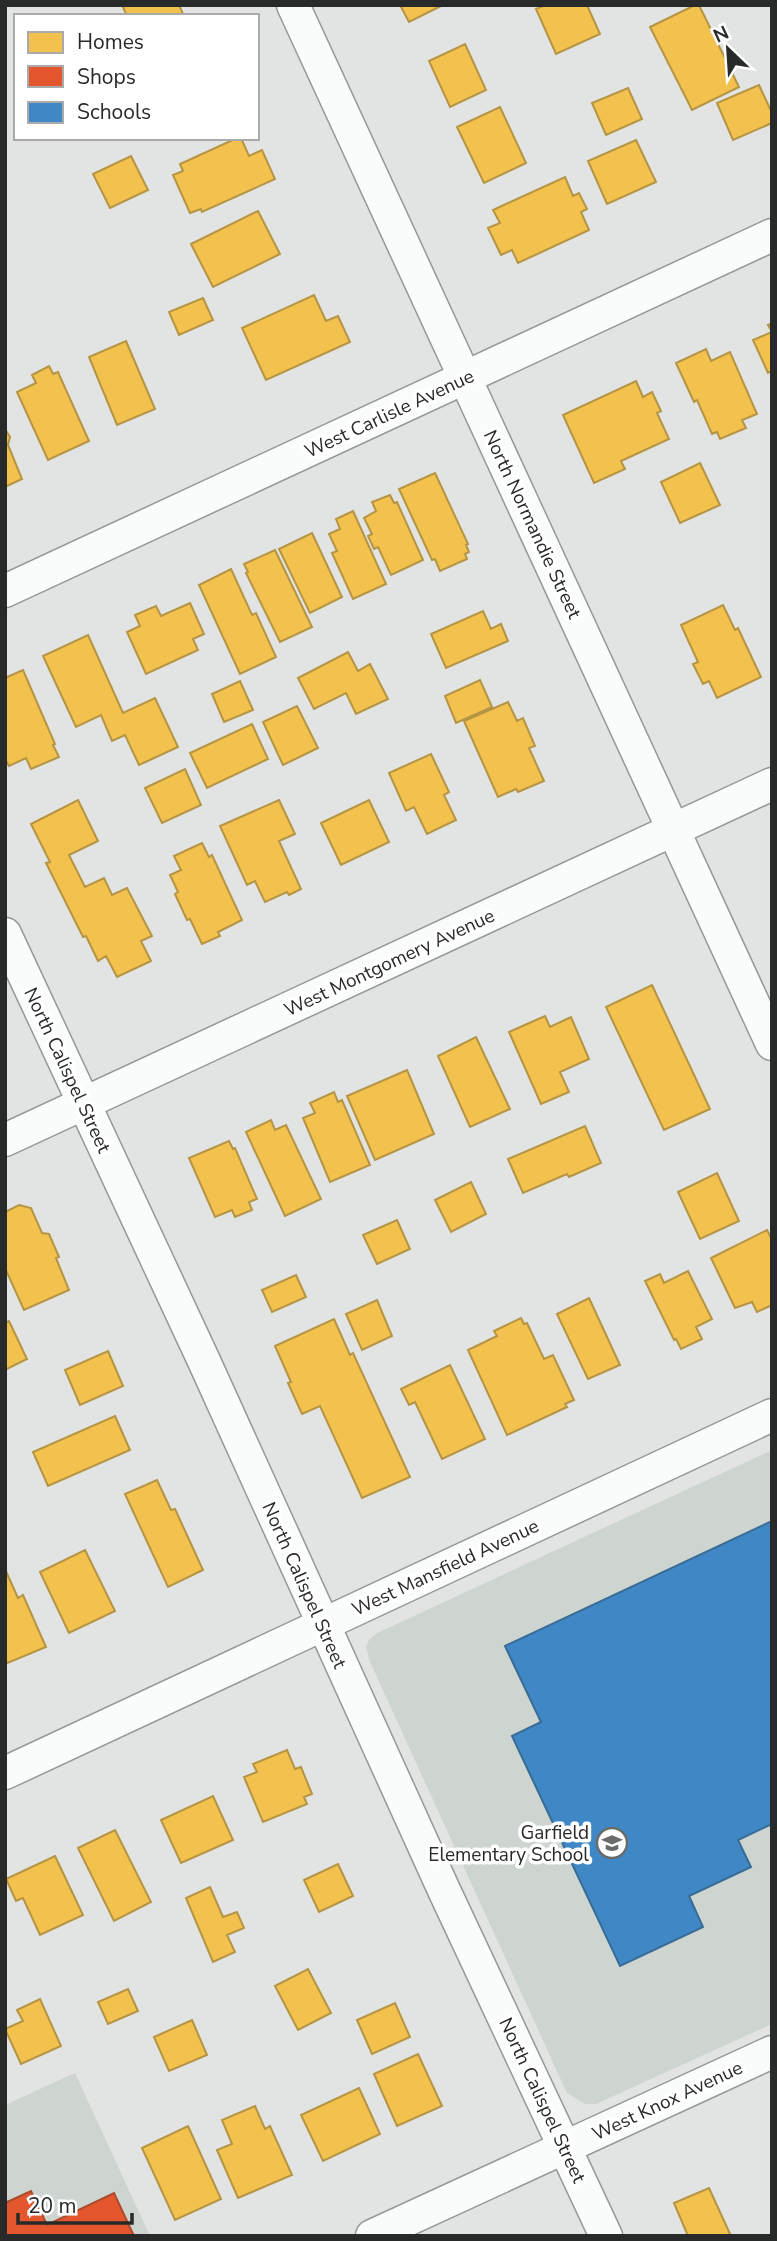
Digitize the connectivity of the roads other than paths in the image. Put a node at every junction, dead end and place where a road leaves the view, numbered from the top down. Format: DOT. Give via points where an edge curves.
graph roads {
  1 [pos="293,5"];
  2 [pos="772,234"];
  3 [pos="466,377"];
  4 [pos="5,591"];
  5 [pos="772,784"];
  6 [pos="673,831"];
  7 [pos="5,934"];
  8 [pos="772,1044"];
  9 [pos="84,1104"];
  10 [pos="5,1140"];
  11 [pos="772,1415"];
  12 [pos="322,1624"];
  13 [pos="5,1773"];
  14 [pos="772,2052"];
  15 [pos="565,2147"];
  16 [pos="372,2236"];
  17 [pos="606,2236"];
  1 -- 3 [label="street, North Normandie Street"];
  2 -- 3 [label="street, West Carlisle Avenue"];
  3 -- 4 [label="street, West Carlisle Avenue"];
  3 -- 6 [label="street, North Normandie Street"];
  5 -- 6 [label="street, West Montgomery Avenue"];
  6 -- 8 [label="street, North Normandie Street"];
  6 -- 9 [label="street, West Montgomery Avenue"];
  7 -- 9 [label="street, North Calispel Street"];
  9 -- 10 [label="street, West Montgomery Avenue"];
  9 -- 12 [label="street, North Calispel Street"];
  11 -- 12 [label="street, West Mansfield Avenue"];
  12 -- 13 [label="street, West Mansfield Avenue"];
  12 -- 15 [label="street, North Calispel Street"];
  14 -- 15 [label="street, West Knox Avenue"];
  15 -- 16 [label="street, West Knox Avenue"];
  15 -- 17 [label="street, North Calispel Street"];
}
